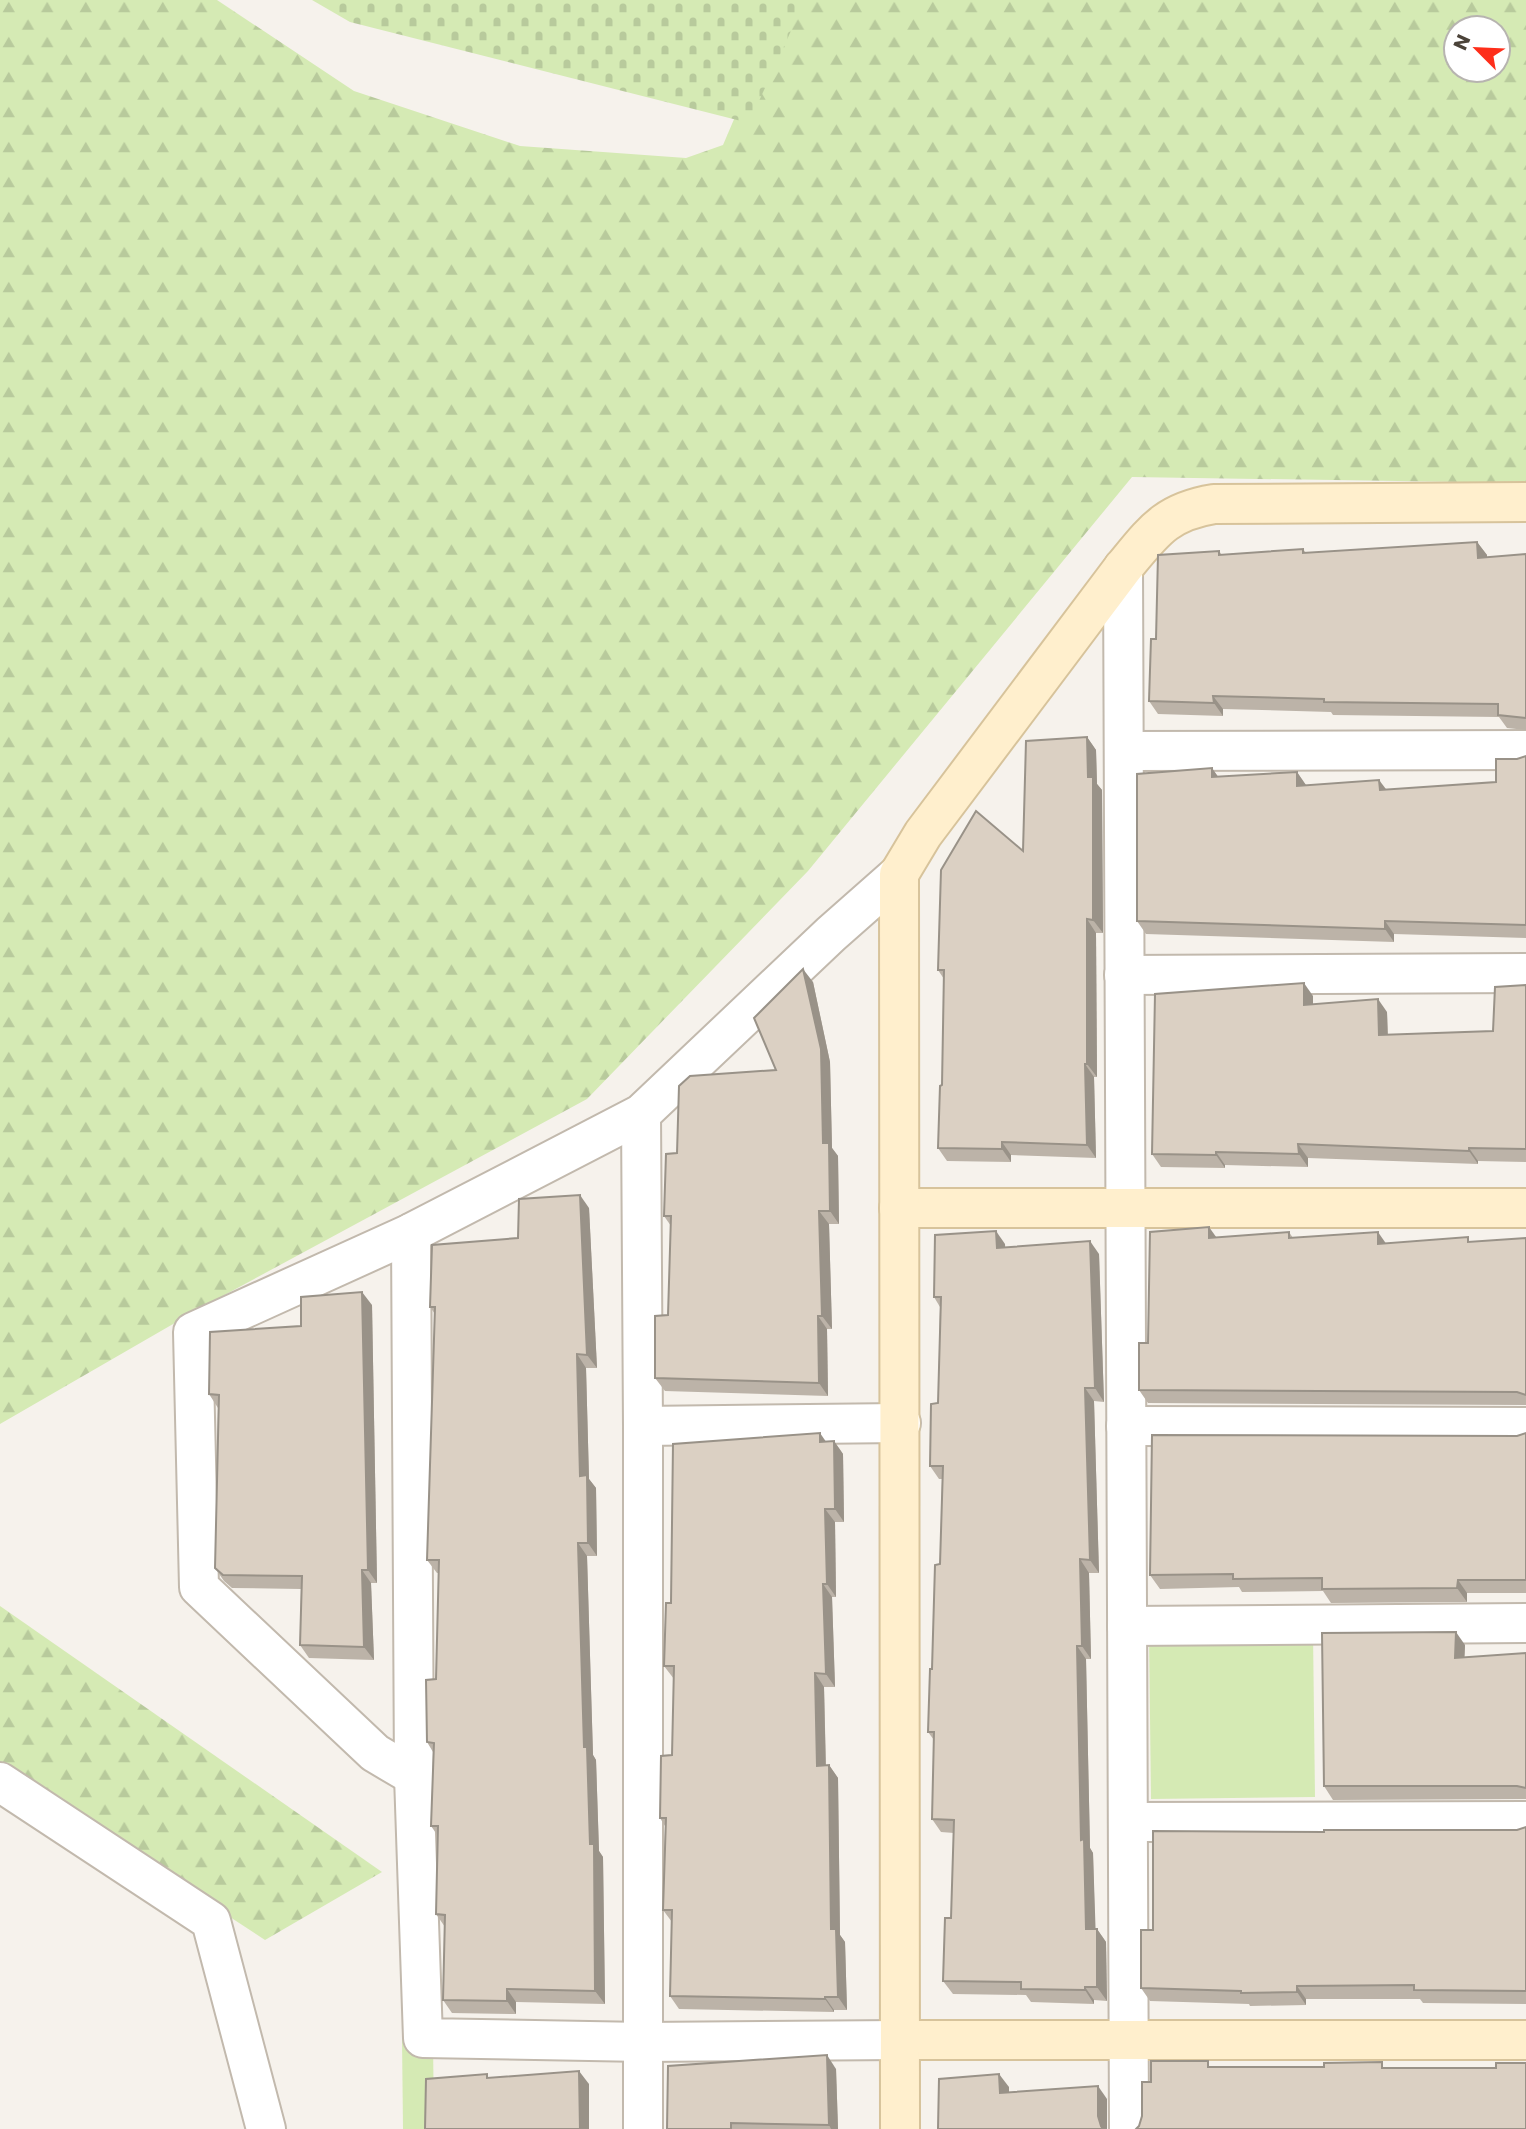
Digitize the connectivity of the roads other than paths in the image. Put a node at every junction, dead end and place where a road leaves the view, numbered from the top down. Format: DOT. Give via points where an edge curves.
graph roads {
  1 [pos="1526,502"];
  2 [pos="1123,568"];
  3 [pos="1526,750"];
  4 [pos="1124,751"];
  5 [pos="899,874"];
  6 [pos="1526,973"];
  7 [pos="1124,975"];
  8 [pos="641,1115"];
  9 [pos="900,1208"];
  10 [pos="1125,1208"];
  11 [pos="1526,1209"];
  12 [pos="411,1233"];
  13 [pos="901,1423"];
  14 [pos="643,1426"];
  15 [pos="1126,1426"];
  16 [pos="1526,1427"];
  17 [pos="1526,1623"];
  18 [pos="1127,1626"];
  19 [pos="414,1776"];
  20 [pos="0,1782"];
  21 [pos="1526,1821"];
  22 [pos="1128,1822"];
  23 [pos="900,2040"];
  24 [pos="1128,2040"];
  25 [pos="1526,2040"];
  26 [pos="643,2042"];
  27 [pos="266,2129"];
  28 [pos="643,2129"];
  29 [pos="900,2129"];
  30 [pos="1129,2129"];
  1 -- 2 [label="street" via="1214,504 1190,508 1162,524"];
  2 -- 4 [label="street"];
  2 -- 5 [label="street" via="923,834"];
  3 -- 4 [label="street"];
  4 -- 7 [label="street"];
  5 -- 8 [label="street"];
  5 -- 9 [label="street"];
  6 -- 7 [label="street"];
  7 -- 10 [label="street"];
  8 -- 12 [label="street"];
  8 -- 14 [label="street"];
  9 -- 10 [label="street"];
  9 -- 13 [label="street"];
  10 -- 11 [label="street"];
  10 -- 15 [label="street"];
  12 -- 19 [label="street"];
  12 -- 19 [label="street" via="193,1332 199,1587 375,1753"];
  13 -- 14 [label="street"];
  13 -- 23 [label="street"];
  14 -- 26 [label="street"];
  15 -- 16 [label="street"];
  15 -- 18 [label="street"];
  17 -- 18 [label="street"];
  18 -- 22 [label="street"];
  19 -- 26 [label="street" via="423,2038"];
  20 -- 27 [label="street" via="211,1922"];
  21 -- 22 [label="street"];
  22 -- 24 [label="street"];
  23 -- 24 [label="street"];
  23 -- 26 [label="street"];
  23 -- 29 [label="street"];
  24 -- 25 [label="street"];
  24 -- 30 [label="street"];
  26 -- 28 [label="street"];
}
